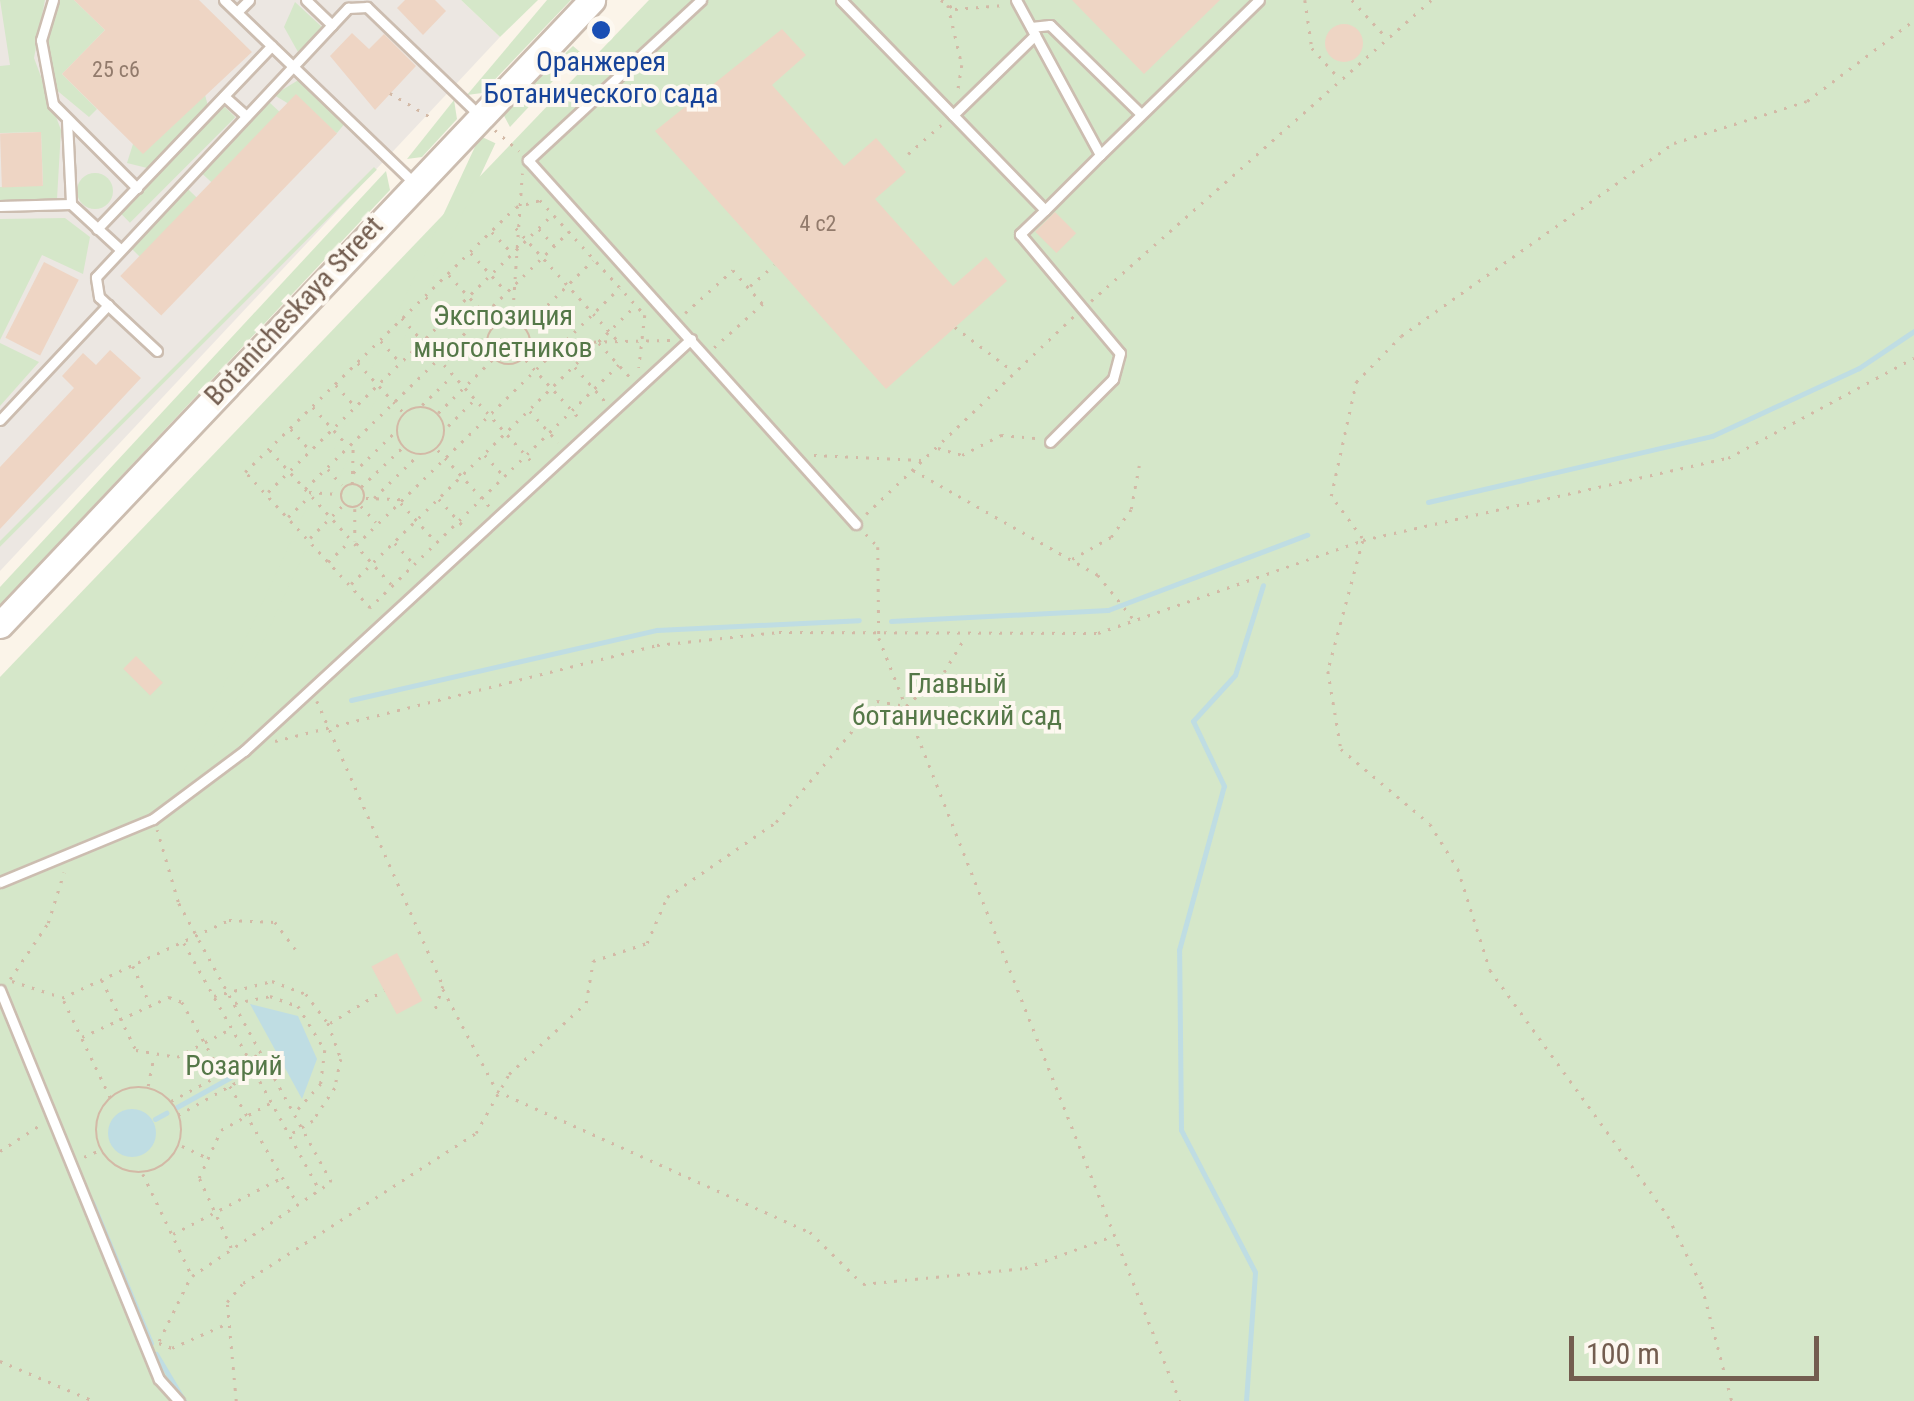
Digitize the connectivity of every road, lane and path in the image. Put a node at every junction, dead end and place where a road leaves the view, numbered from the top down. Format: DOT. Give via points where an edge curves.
graph roads {
  1 [pos="53,0"];
  2 [pos="224,0"];
  3 [pos="249,0"];
  4 [pos="306,0"];
  5 [pos="592,0"];
  6 [pos="700,0"];
  7 [pos="840,0"];
  8 [pos="941,0"];
  9 [pos="1259,0"];
  10 [pos="1305,0"];
  11 [pos="1352,0"];
  12 [pos="1430,0"];
  13 [pos="1008,2"];
  14 [pos="948,5"];
  15 [pos="237,12"];
  16 [pos="1914,20"];
  17 [pos="1014,21"];
  18 [pos="332,25"];
  19 [pos="1033,31"];
  20 [pos="1387,38"];
  21 [pos="272,46"];
  22 [pos="293,66"];
  23 [pos="1340,78"];
  24 [pos="966,91"];
  25 [pos="944,92"];
  26 [pos="958,92"];
  27 [pos="390,93"];
  28 [pos="224,96"];
  29 [pos="1142,114"];
  30 [pos="246,116"];
  31 [pos="479,116"];
  32 [pos="953,116"];
  33 [pos="432,118"];
  34 [pos="68,122"];
  35 [pos="908,154"];
  36 [pos="1100,155"];
  37 [pos="528,160"];
  38 [pos="518,181"];
  39 [pos="414,183"];
  40 [pos="136,188"];
  41 [pos="71,204"];
  42 [pos="0,206"];
  43 [pos="516,207"];
  44 [pos="1045,210"];
  45 [pos="553,214"];
  46 [pos="515,227"];
  47 [pos="98,228"];
  48 [pos="538,228"];
  49 [pos="492,231"];
  50 [pos="569,231"];
  51 [pos="526,240"];
  52 [pos="554,245"];
  53 [pos="120,250"];
  54 [pos="470,252"];
  55 [pos="513,252"];
  56 [pos="542,257"];
  57 [pos="594,259"];
  58 [pos="774,264"];
  59 [pos="448,274"];
  60 [pos="490,274"];
  61 [pos="568,285"];
  62 [pos="513,286"];
  63 [pos="620,287"];
  64 [pos="749,287"];
  65 [pos="506,292"];
  66 [pos="425,296"];
  67 [pos="468,296"];
  68 [pos="108,305"];
  69 [pos="636,305"];
  70 [pos="1086,305"];
  71 [pos="593,313"];
  72 [pos="484,314"];
  73 [pos="402,318"];
  74 [pos="446,318"];
  75 [pos="512,320"];
  76 [pos="676,321"];
  77 [pos="494,326"];
  78 [pos="525,327"];
  79 [pos="955,327"];
  80 [pos="610,331"];
  81 [pos="691,339"];
  82 [pos="380,340"];
  83 [pos="422,341"];
  84 [pos="619,341"];
  85 [pos="638,341"];
  86 [pos="564,342"];
  87 [pos="598,342"];
  88 [pos="531,343"];
  89 [pos="157,352"];
  90 [pos="706,355"];
  91 [pos="525,358"];
  92 [pos="1914,358"];
  93 [pos="438,359"];
  94 [pos="493,359"];
  95 [pos="357,362"];
  96 [pos="401,363"];
  97 [pos="619,365"];
  98 [pos="574,366"];
  99 [pos="641,366"];
  100 [pos="535,370"];
  101 [pos="1014,372"];
  102 [pos="453,375"];
  103 [pos="630,377"];
  104 [pos="335,384"];
  105 [pos="378,384"];
  106 [pos="464,387"];
  107 [pos="551,388"];
  108 [pos="594,389"];
  109 [pos="475,400"];
  110 [pos="606,401"];
  111 [pos="394,402"];
  112 [pos="312,406"];
  113 [pos="421,406"];
  114 [pos="356,407"];
  115 [pos="529,410"];
  116 [pos="572,411"];
  117 [pos="404,413"];
  118 [pos="438,413"];
  119 [pos="490,415"];
  120 [pos="0,420"];
  121 [pos="583,423"];
  122 [pos="290,428"];
  123 [pos="333,429"];
  124 [pos="446,429"];
  125 [pos="397,430"];
  126 [pos="506,432"];
  127 [pos="550,432"];
  128 [pos="353,442"];
  129 [pos="1050,442"];
  130 [pos="561,444"];
  131 [pos="349,446"];
  132 [pos="403,446"];
  133 [pos="936,447"];
  134 [pos="268,449"];
  135 [pos="437,449"];
  136 [pos="311,450"];
  137 [pos="788,452"];
  138 [pos="419,454"];
  139 [pos="484,454"];
  140 [pos="526,455"];
  141 [pos="445,458"];
  142 [pos="922,460"];
  143 [pos="1140,466"];
  144 [pos="326,468"];
  145 [pos="537,468"];
  146 [pos="912,469"];
  147 [pos="289,472"];
  148 [pos="352,473"];
  149 [pos="461,476"];
  150 [pos="504,477"];
  151 [pos="352,484"];
  152 [pos="344,488"];
  153 [pos="361,488"];
  154 [pos="308,492"];
  155 [pos="266,494"];
  156 [pos="341,494"];
  157 [pos="365,498"];
  158 [pos="374,498"];
  159 [pos="438,498"];
  160 [pos="482,499"];
  161 [pos="402,501"];
  162 [pos="344,504"];
  163 [pos="360,505"];
  164 [pos="355,508"];
  165 [pos="491,509"];
  166 [pos="331,517"];
  167 [pos="287,518"];
  168 [pos="416,520"];
  169 [pos="459,521"];
  170 [pos="378,524"];
  171 [pos="856,524"];
  172 [pos="468,531"];
  173 [pos="308,540"];
  174 [pos="351,540"];
  175 [pos="1363,540"];
  176 [pos="394,542"];
  177 [pos="437,543"];
  178 [pos="356,545"];
  179 [pos="1071,560"];
  180 [pos="328,562"];
  181 [pos="372,563"];
  182 [pos="414,565"];
  183 [pos="349,586"];
  184 [pos="393,586"];
  185 [pos="1136,623"];
  186 [pos="0,624"];
  187 [pos="879,638"];
  188 [pos="964,638"];
  189 [pos="313,690"];
  190 [pos="906,706"];
  191 [pos="326,724"];
  192 [pos="244,751"];
  193 [pos="153,820"];
  194 [pos="62,861"];
  195 [pos="0,882"];
  196 [pos="196,936"];
  197 [pos="184,942"];
  198 [pos="298,954"];
  199 [pos="133,966"];
  200 [pos="102,980"];
  201 [pos="226,989"];
  202 [pos="0,990"];
  203 [pos="384,990"];
  204 [pos="442,990"];
  205 [pos="214,996"];
  206 [pos="62,998"];
  207 [pos="234,1004"];
  208 [pos="151,1005"];
  209 [pos="435,1010"];
  210 [pos="121,1019"];
  211 [pos="328,1023"];
  212 [pos="232,1028"];
  213 [pos="81,1038"];
  214 [pos="205,1043"];
  215 [pos="261,1052"];
  216 [pos="154,1054"];
  217 [pos="249,1059"];
  218 [pos="268,1065"];
  219 [pos="255,1072"];
  220 [pos="222,1074"];
  221 [pos="148,1086"];
  222 [pos="230,1086"];
  223 [pos="497,1091"];
  224 [pos="110,1098"];
  225 [pos="170,1102"];
  226 [pos="272,1102"];
  227 [pos="294,1114"];
  228 [pos="177,1115"];
  229 [pos="247,1116"];
  230 [pos="50,1120"];
  231 [pos="302,1128"];
  232 [pos="290,1135"];
  233 [pos="179,1145"];
  234 [pos="100,1149"];
  235 [pos="0,1151"];
  236 [pos="81,1158"];
  237 [pos="208,1158"];
  238 [pos="143,1174"];
  239 [pos="282,1177"];
  240 [pos="319,1189"];
  241 [pos="297,1203"];
  242 [pos="214,1212"];
  243 [pos="172,1234"];
  244 [pos="1114,1236"];
  245 [pos="231,1248"];
  246 [pos="192,1276"];
  247 [pos="226,1324"];
  248 [pos="158,1342"];
  249 [pos="150,1355"];
  250 [pos="0,1360"];
  251 [pos="94,1401"];
  252 [pos="178,1401"];
  253 [pos="236,1401"];
  254 [pos="1180,1401"];
  255 [pos="1732,1401"];
  1 -- 34 [label="lane" via="43,75"];
  2 -- 15 [label="lane"];
  3 -- 15 [label="lane"];
  4 -- 18 [label="lane"];
  5 -- 31 [label="main road, Botanicheskaya Street"];
  6 -- 37 [label="lane"];
  7 -- 32 [label="lane"];
  8 -- 14 [label="path"];
  9 -- 29 [label="lane"];
  10 -- 23 [label="path" via="1312,48"];
  11 -- 20 [label="path"];
  12 -- 20 [label="path"];
  13 -- 14 [label="path"];
  13 -- 17 [label="path"];
  13 -- 19 [label="lane"];
  14 -- 26 [label="path" via="962,65"];
  15 -- 21 [label="lane"];
  16 -- 175 [label="path" via="1807,101 1674,142 1401,336 1356,382 1331,496"];
  18 -- 22 [label="lane"];
  18 -- 31 [label="lane" via="348,8 367,7"];
  19 -- 29 [label="lane" via="1050,25"];
  19 -- 32 [label="lane"];
  19 -- 36 [label="lane"];
  20 -- 23 [label="path"];
  21 -- 22 [label="lane"];
  21 -- 28 [label="lane"];
  22 -- 30 [label="lane"];
  22 -- 39 [label="lane"];
  23 -- 70 [label="path"];
  24 -- 26 [label="path"];
  25 -- 26 [label="path"];
  27 -- 33 [label="path"];
  28 -- 30 [label="lane"];
  28 -- 40 [label="lane"];
  29 -- 36 [label="lane"];
  30 -- 53 [label="lane"];
  31 -- 37 [label="path"];
  31 -- 39 [label="main road, Botanicheskaya Street"];
  32 -- 35 [label="path"];
  32 -- 44 [label="lane"];
  34 -- 40 [label="lane"];
  34 -- 41 [label="lane"];
  36 -- 44 [label="lane"];
  37 -- 76 [label="lane"];
  38 -- 43 [label="path"];
  39 -- 186 [label="main road, Botanicheskaya Street"];
  40 -- 47 [label="lane"];
  41 -- 42 [label="lane"];
  41 -- 47 [label="lane"];
  43 -- 45 [label="path" via="540,200"];
  43 -- 46 [label="path"];
  43 -- 49 [label="path"];
  44 -- 70 [label="lane" via="1020,234"];
  45 -- 48 [label="path"];
  45 -- 50 [label="path"];
  46 -- 51 [label="path"];
  46 -- 55 [label="path"];
  47 -- 53 [label="lane"];
  48 -- 51 [label="path"];
  48 -- 52 [label="path"];
  49 -- 54 [label="path"];
  49 -- 55 [label="path"];
  50 -- 52 [label="path"];
  50 -- 57 [label="path"];
  51 -- 55 [label="path"];
  51 -- 56 [label="path"];
  52 -- 56 [label="path"];
  53 -- 68 [label="lane" via="96,276"];
  54 -- 59 [label="path"];
  54 -- 60 [label="path"];
  55 -- 60 [label="path"];
  55 -- 62 [label="path"];
  56 -- 61 [label="path"];
  56 -- 62 [label="path"];
  57 -- 61 [label="path"];
  57 -- 63 [label="path"];
  58 -- 64 [label="path"];
  59 -- 66 [label="path"];
  59 -- 67 [label="path"];
  60 -- 65 [label="path"];
  60 -- 67 [label="path"];
  61 -- 71 [label="path"];
  61 -- 78 [label="path"];
  62 -- 65 [label="path"];
  62 -- 75 [label="path"];
  63 -- 69 [label="path"];
  63 -- 71 [label="path"];
  64 -- 76 [label="path" via="734,270"];
  64 -- 90 [label="path" via="763,304"];
  65 -- 72 [label="path"];
  66 -- 73 [label="path"];
  66 -- 74 [label="path"];
  67 -- 72 [label="path"];
  67 -- 74 [label="path"];
  68 -- 89 [label="lane"];
  68 -- 120 [label="lane"];
  69 -- 80 [label="path"];
  69 -- 85 [label="path" via="645,315"];
  70 -- 101 [label="path"];
  70 -- 129 [label="lane" via="1115,337 1118,368"];
  71 -- 80 [label="path"];
  71 -- 86 [label="path"];
  72 -- 77 [label="path"];
  72 -- 93 [label="path"];
  73 -- 82 [label="path"];
  73 -- 83 [label="path"];
  74 -- 83 [label="path"];
  75 -- 77 [label="path"];
  75 -- 78 [label="path"];
  76 -- 81 [label="lane"];
  77 -- 94 [label="path" via="486,342"];
  78 -- 88 [label="path"];
  79 -- 101 [label="path"];
  80 -- 84 [label="path"];
  80 -- 87 [label="path"];
  81 -- 85 [label="path"];
  81 -- 90 [label="lane"];
  81 -- 189 [label="lane"];
  82 -- 95 [label="path"];
  82 -- 96 [label="path"];
  83 -- 93 [label="path"];
  83 -- 96 [label="path"];
  84 -- 85 [label="path"];
  84 -- 87 [label="path"];
  85 -- 99 [label="path"];
  86 -- 87 [label="path"];
  86 -- 88 [label="path"];
  86 -- 100 [label="path"];
  87 -- 97 [label="path"];
  87 -- 98 [label="path"];
  88 -- 91 [label="path"];
  90 -- 137 [label="lane"];
  91 -- 94 [label="path"];
  91 -- 100 [label="path"];
  92 -- 175 [label="path" via="1728,458"];
  93 -- 102 [label="path"];
  93 -- 111 [label="path"];
  94 -- 106 [label="path"];
  95 -- 104 [label="path"];
  95 -- 105 [label="path"];
  96 -- 105 [label="path"];
  97 -- 103 [label="path"];
  97 -- 108 [label="path"];
  98 -- 107 [label="path"];
  98 -- 108 [label="path"];
  100 -- 107 [label="path"];
  100 -- 119 [label="path"];
  101 -- 133 [label="path"];
  102 -- 106 [label="path"];
  102 -- 113 [label="path"];
  104 -- 112 [label="path"];
  104 -- 114 [label="path"];
  105 -- 111 [label="path"];
  105 -- 114 [label="path"];
  106 -- 109 [label="path"];
  106 -- 118 [label="path"];
  107 -- 115 [label="path"];
  107 -- 116 [label="path"];
  108 -- 110 [label="path"];
  108 -- 116 [label="path"];
  109 -- 119 [label="path"];
  109 -- 124 [label="path"];
  111 -- 117 [label="path"];
  111 -- 128 [label="path"];
  112 -- 122 [label="path"];
  112 -- 123 [label="path"];
  113 -- 117 [label="path"];
  113 -- 118 [label="path"];
  114 -- 123 [label="path"];
  115 -- 126 [label="path"];
  115 -- 127 [label="path"];
  116 -- 121 [label="path"];
  116 -- 127 [label="path"];
  117 -- 125 [label="path"];
  118 -- 124 [label="path"];
  119 -- 126 [label="path"];
  119 -- 141 [label="path"];
  122 -- 134 [label="path"];
  122 -- 136 [label="path"];
  123 -- 131 [label="path"];
  123 -- 136 [label="path"];
  124 -- 135 [label="path"];
  125 -- 132 [label="path"];
  125 -- 148 [label="path"];
  126 -- 139 [label="path"];
  126 -- 140 [label="path"];
  127 -- 130 [label="path"];
  127 -- 140 [label="path"];
  128 -- 131 [label="path"];
  128 -- 148 [label="path"];
  129 -- 133 [label="path" via="1019,432 972,454"];
  131 -- 144 [label="path"];
  132 -- 138 [label="path"];
  132 -- 153 [label="path"];
  133 -- 142 [label="path"];
  134 -- 147 [label="path"];
  134 -- 155 [label="path" via="245,472"];
  135 -- 138 [label="path"];
  135 -- 141 [label="path"];
  136 -- 147 [label="path"];
  137 -- 142 [label="path"];
  137 -- 171 [label="lane"];
  138 -- 158 [label="path"];
  139 -- 149 [label="path"];
  139 -- 150 [label="path"];
  140 -- 145 [label="path"];
  140 -- 150 [label="path"];
  141 -- 149 [label="path"];
  141 -- 161 [label="path"];
  142 -- 146 [label="path"];
  143 -- 179 [label="path" via="1131,509 1111,537"];
  144 -- 152 [label="path"];
  144 -- 154 [label="path"];
  146 -- 171 [label="path"];
  146 -- 179 [label="path"];
  147 -- 154 [label="path"];
  147 -- 155 [label="path"];
  148 -- 151 [label="path"];
  149 -- 159 [label="path"];
  149 -- 160 [label="path"];
  150 -- 160 [label="path"];
  151 -- 152 [label="path"];
  151 -- 153 [label="path"];
  152 -- 156 [label="path"];
  153 -- 157 [label="path"];
  154 -- 156 [label="path"];
  154 -- 166 [label="path"];
  154 -- 167 [label="path"];
  155 -- 167 [label="path"];
  156 -- 162 [label="path"];
  157 -- 158 [label="path"];
  157 -- 163 [label="path"];
  158 -- 161 [label="path"];
  159 -- 168 [label="path"];
  159 -- 169 [label="path"];
  160 -- 165 [label="path"];
  160 -- 169 [label="path"];
  161 -- 168 [label="path"];
  161 -- 170 [label="path"];
  162 -- 164 [label="path"];
  162 -- 166 [label="path"];
  163 -- 164 [label="path"];
  163 -- 170 [label="path"];
  164 -- 178 [label="path"];
  166 -- 173 [label="path"];
  166 -- 174 [label="path"];
  167 -- 173 [label="path"];
  168 -- 176 [label="path"];
  168 -- 177 [label="path"];
  169 -- 172 [label="path"];
  169 -- 177 [label="path"];
  170 -- 178 [label="path"];
  171 -- 187 [label="path" via="878,547"];
  173 -- 180 [label="path"];
  174 -- 178 [label="path"];
  174 -- 180 [label="path"];
  175 -- 185 [label="path"];
  175 -- 255 [label="path" via="1328,671 1341,750 1430,824 1458,869 1490,970 1668,1216 1702,1286"];
  176 -- 181 [label="path"];
  176 -- 182 [label="path"];
  177 -- 182 [label="path"];
  178 -- 181 [label="path"];
  179 -- 185 [label="path" via="1098,575"];
  180 -- 183 [label="path"];
  181 -- 183 [label="path"];
  181 -- 184 [label="path"];
  182 -- 184 [label="path"];
  183 -- 184 [label="path" via="370,608"];
  185 -- 188 [label="path" via="1063,639"];
  187 -- 188 [label="path"];
  187 -- 190 [label="path"];
  187 -- 191 [label="path" via="779,632 657,645"];
  188 -- 190 [label="path" via="944,672"];
  189 -- 191 [label="path"];
  189 -- 192 [label="lane"];
  190 -- 223 [label="path" via="877,702 776,822 666,897 648,944 592,962 586,1003"];
  190 -- 244 [label="path"];
  191 -- 192 [label="path"];
  191 -- 204 [label="path"];
  192 -- 193 [label="lane"];
  193 -- 194 [label="lane"];
  193 -- 196 [label="path" via="169,883"];
  194 -- 195 [label="lane"];
  194 -- 206 [label="path" via="63,889 8,981"];
  196 -- 197 [label="path"];
  196 -- 198 [label="path" via="229,920 275,922"];
  196 -- 201 [label="path"];
  197 -- 199 [label="path"];
  197 -- 205 [label="path"];
  199 -- 200 [label="path"];
  199 -- 208 [label="path"];
  200 -- 206 [label="path"];
  200 -- 210 [label="path"];
  201 -- 205 [label="path"];
  201 -- 207 [label="path"];
  201 -- 211 [label="path" via="290,986"];
  202 -- 230 [label="lane"];
  203 -- 211 [label="path"];
  204 -- 209 [label="path"];
  204 -- 223 [label="path"];
  205 -- 212 [label="path"];
  206 -- 213 [label="path"];
  207 -- 215 [label="path"];
  207 -- 227 [label="path" via="270,996 298,1006 325,1050 321,1084"];
  208 -- 210 [label="path"];
  208 -- 214 [label="path" via="182,1002"];
  210 -- 213 [label="path"];
  210 -- 216 [label="path" via="136,1050"];
  211 -- 231 [label="path" via="339,1073 327,1105"];
  212 -- 214 [label="path"];
  212 -- 217 [label="path"];
  213 -- 224 [label="path"];
  214 -- 216 [label="path" via="177,1058"];
  214 -- 220 [label="path"];
  215 -- 217 [label="path"];
  215 -- 218 [label="path"];
  216 -- 221 [label="path"];
  217 -- 220 [label="path"];
  218 -- 219 [label="path"];
  218 -- 227 [label="path"];
  219 -- 222 [label="path"];
  219 -- 226 [label="path"];
  220 -- 225 [label="path"];
  221 -- 224 [label="path"];
  221 -- 225 [label="path"];
  222 -- 228 [label="path"];
  222 -- 229 [label="path"];
  223 -- 244 [label="path" via="810,1232 863,1284 1025,1268"];
  223 -- 247 [label="path" via="493,1114 450,1154 243,1283 227,1302"];
  224 -- 234 [label="path" via="94,1136"];
  225 -- 228 [label="path"];
  226 -- 229 [label="path"];
  226 -- 232 [label="path"];
  227 -- 231 [label="path"];
  228 -- 233 [label="path" via="186,1132"];
  229 -- 237 [label="path" via="221,1130"];
  229 -- 239 [label="path"];
  230 -- 235 [label="path"];
  230 -- 249 [label="lane"];
  231 -- 232 [label="path"];
  231 -- 240 [label="path" via="331,1182"];
  232 -- 240 [label="path"];
  233 -- 237 [label="path"];
  233 -- 238 [label="path"];
  234 -- 236 [label="path"];
  234 -- 238 [label="path" via="109,1167"];
  237 -- 242 [label="path" via="199,1178"];
  238 -- 243 [label="path"];
  239 -- 241 [label="path"];
  239 -- 242 [label="path"];
  240 -- 241 [label="path"];
  241 -- 245 [label="path"];
  242 -- 243 [label="path"];
  242 -- 245 [label="path"];
  243 -- 246 [label="path"];
  244 -- 254 [label="path"];
  245 -- 246 [label="path"];
  246 -- 248 [label="path"];
  247 -- 248 [label="path" via="172,1348"];
  247 -- 253 [label="path"];
  248 -- 249 [label="path"];
  249 -- 252 [label="lane"];
  250 -- 251 [label="path"];
}
